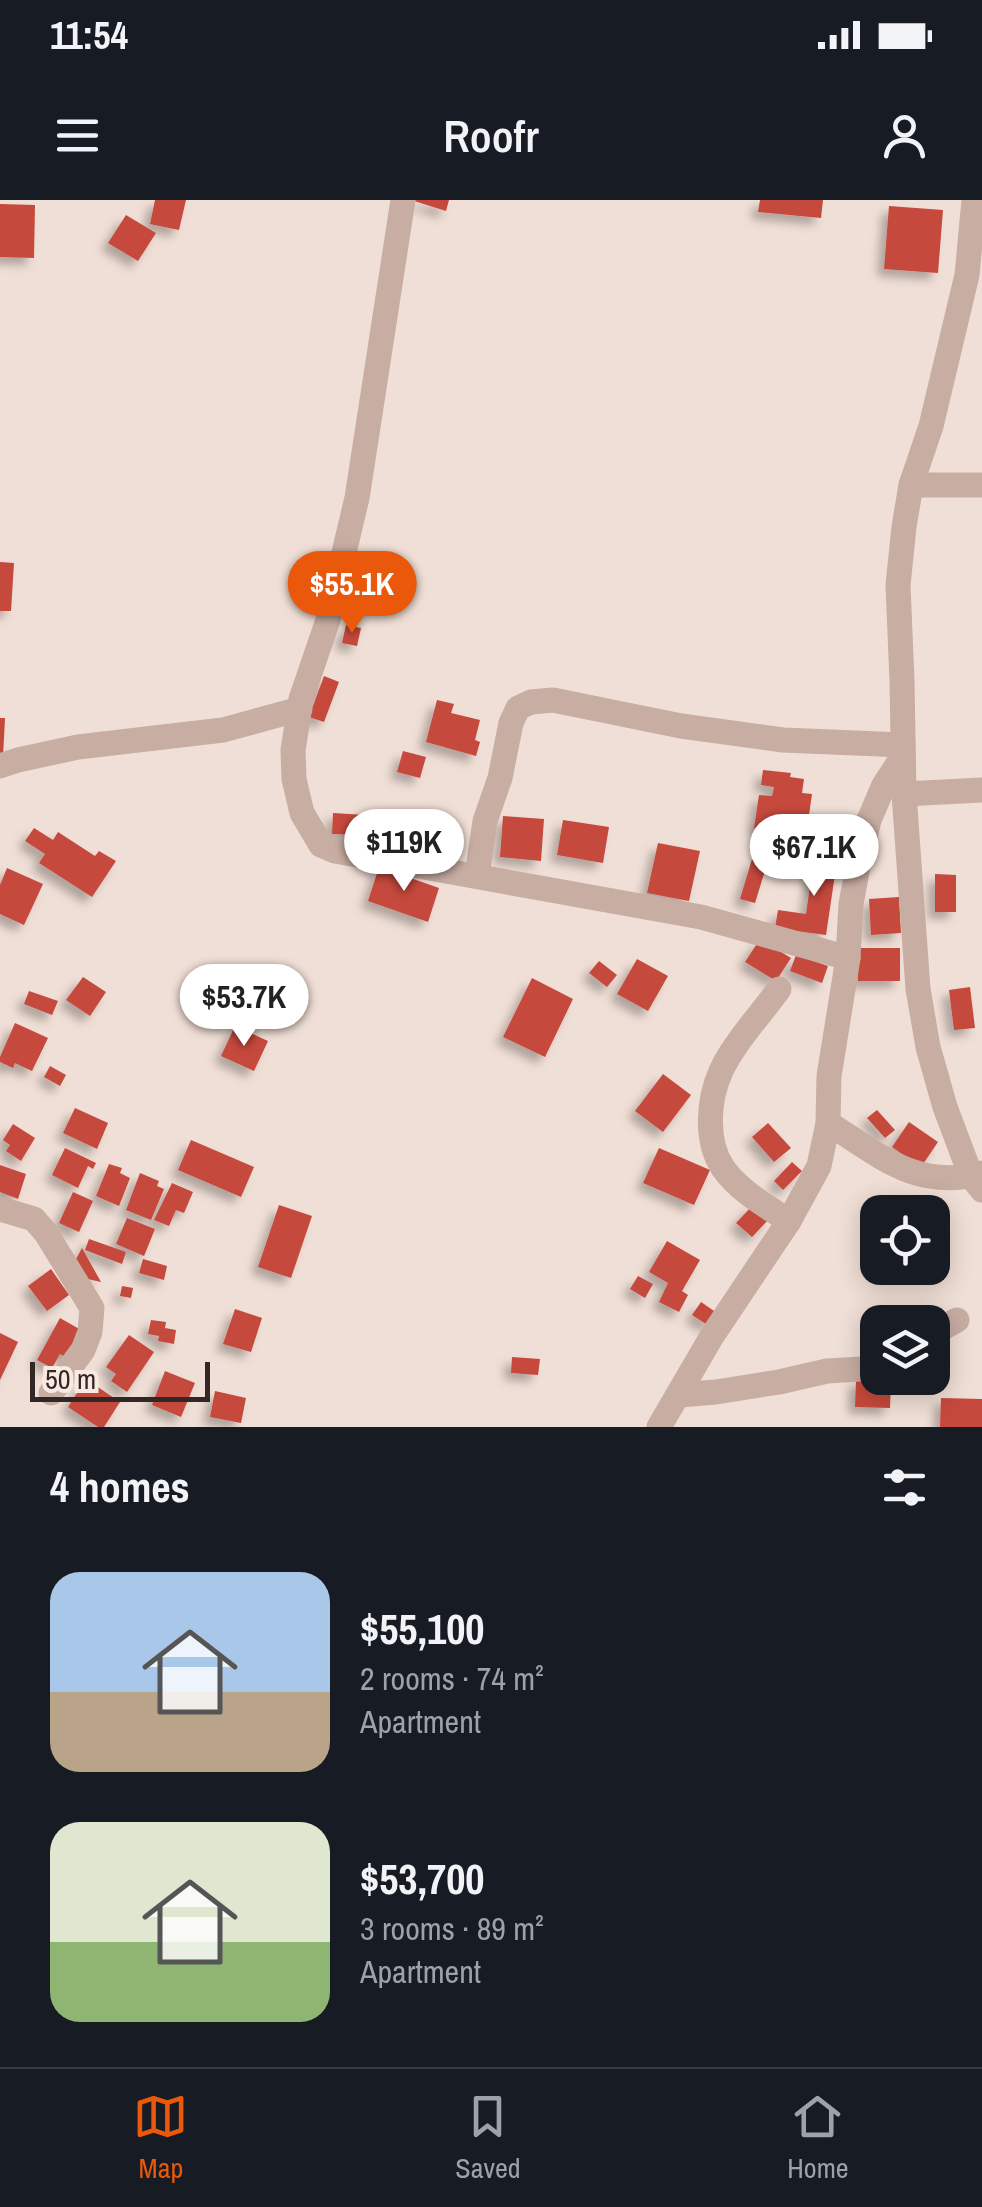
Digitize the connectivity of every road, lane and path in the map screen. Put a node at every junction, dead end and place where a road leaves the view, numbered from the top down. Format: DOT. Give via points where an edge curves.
graph roads {
  1 [pos="403,200"];
  2 [pos="974,200"];
  3 [pos="982,306"];
  4 [pos="952,345"];
  5 [pos="911,485"];
  6 [pos="982,485"];
  7 [pos="300,709"];
  8 [pos="903,751"];
  9 [pos="9,763"];
  10 [pos="0,782"];
  11 [pos="982,790"];
  12 [pos="904,794"];
  13 [pos="477,876"];
  14 [pos="848,958"];
  15 [pos="779,988"];
  16 [pos="828,1123"];
  17 [pos="978,1180"];
  18 [pos="0,1209"];
  19 [pos="789,1221"];
  20 [pos="957,1320"];
  21 [pos="950,1324"];
  22 [pos="860,1369"];
  23 [pos="51,1393"];
  24 [pos="678,1395"];
  25 [pos="659,1427"];
  1 -- 7 [label="street" via="357,498"];
  2 -- 4 [label="street" via="968,275"];
  3 -- 4 [label="street"];
  4 -- 5 [label="street"];
  5 -- 6 [label="street"];
  5 -- 8 [label="street" via="898,585"];
  7 -- 9 [label="street" via="224,730 78,747"];
  7 -- 13 [label="street" via="294,779 302,813 321,846"];
  8 -- 12 [label="street"];
  8 -- 13 [label="street" via="531,702 518,708 511,723"];
  8 -- 14 [label="street" via="869,820 854,885"];
  9 -- 10 [label="street"];
  11 -- 12 [label="street"];
  12 -- 17 [label="street" via="928,1046"];
  13 -- 14 [label="street" via="701,918"];
  14 -- 16 [label="street"];
  15 -- 19 [label="street" via="721,1071 710,1126 724,1170"];
  16 -- 17 [label="street" via="905,1171"];
  16 -- 19 [label="street" via="819,1166"];
  18 -- 23 [label="street" via="34,1219 92,1308 83,1350"];
  19 -- 24 [label="street"];
  20 -- 21 [label="street"];
  22 -- 24 [label="street"];
  24 -- 25 [label="street"];
}
